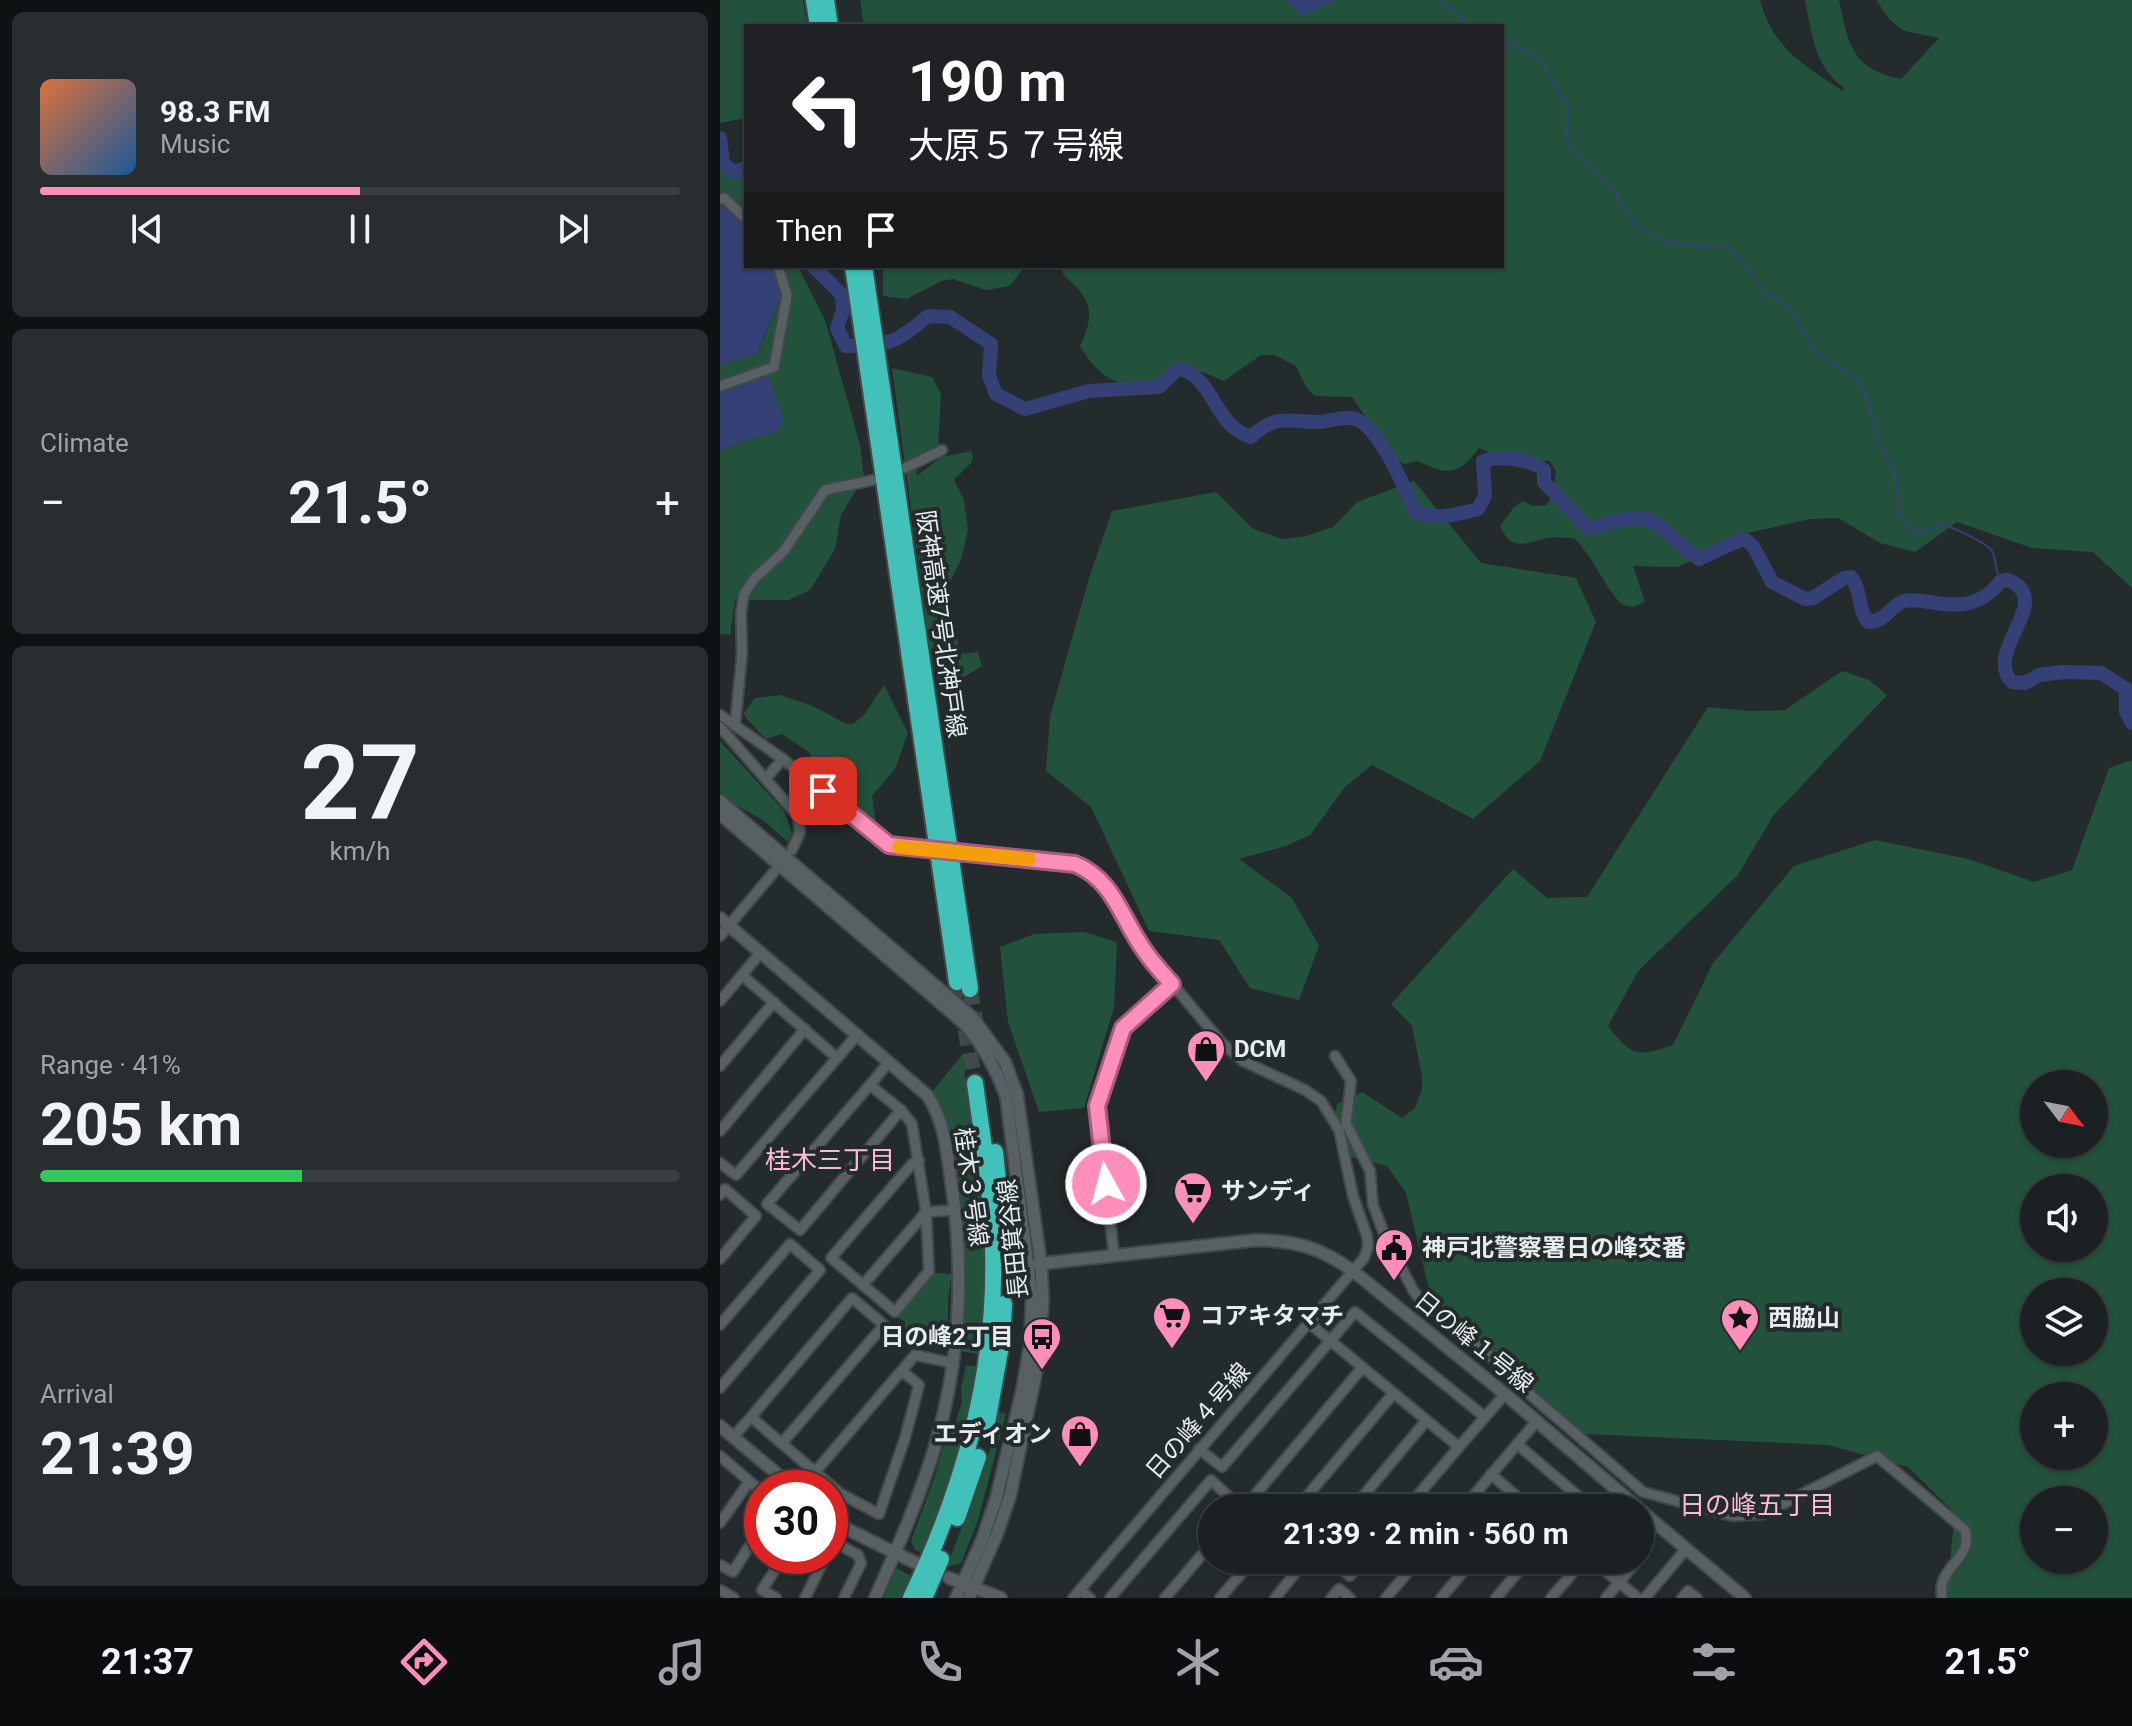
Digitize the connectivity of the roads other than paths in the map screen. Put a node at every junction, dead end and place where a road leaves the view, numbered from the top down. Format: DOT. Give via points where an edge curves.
graph roads {
  1 [pos="814,0"];
  2 [pos="826,0"];
  3 [pos="818,24"];
  4 [pos="830,24"];
  5 [pos="720,199"];
  6 [pos="744,217"];
  7 [pos="779,268"];
  8 [pos="853,268"];
  9 [pos="864,268"];
  10 [pos="720,386"];
  11 [pos="882,428"];
  12 [pos="942,450"];
  13 [pos="905,468"];
  14 [pos="873,480"];
  15 [pos="720,715"];
  16 [pos="735,726"];
  17 [pos="720,727"];
  18 [pos="783,759"];
  19 [pos="766,778"];
  20 [pos="720,801"];
  21 [pos="720,814"];
  22 [pos="792,850"];
  23 [pos="774,872"];
  24 [pos="725,922"];
  25 [pos="720,936"];
  26 [pos="761,952"];
  27 [pos="742,975"];
  28 [pos="1172,984"];
  29 [pos="964,986"];
  30 [pos="720,1001"];
  31 [pos="774,1002"];
  32 [pos="805,1029"];
  33 [pos="857,1035"];
  34 [pos="1335,1056"];
  35 [pos="836,1057"];
  36 [pos="889,1062"];
  37 [pos="720,1066"];
  38 [pos="870,1085"];
  39 [pos="901,1110"];
  40 [pos="720,1131"];
  41 [pos="1357,1148"];
  42 [pos="1344,1150"];
  43 [pos="919,1161"];
  44 [pos="720,1163"];
  45 [pos="720,1195"];
  46 [pos="955,1210"];
  47 [pos="926,1212"];
  48 [pos="1114,1255"];
  49 [pos="720,1259"];
  50 [pos="1034,1264"];
  51 [pos="1353,1271"];
  52 [pos="863,1285"];
  53 [pos="1309,1323"];
  54 [pos="720,1325"];
  55 [pos="1330,1341"];
  56 [pos="952,1363"];
  57 [pos="1362,1368"];
  58 [pos="902,1371"];
  59 [pos="720,1388"];
  60 [pos="1393,1394"];
  61 [pos="1505,1394"];
  62 [pos="751,1417"];
  63 [pos="1485,1417"];
  64 [pos="1426,1421"];
  65 [pos="1536,1422"];
  66 [pos="720,1426"];
  67 [pos="733,1437"];
  68 [pos="782,1443"];
  69 [pos="1517,1444"];
  70 [pos="1459,1447"];
  71 [pos="1199,1449"];
  72 [pos="722,1461"];
  73 [pos="772,1470"];
  74 [pos="813,1470"];
  75 [pos="817,1470"];
  76 [pos="1491,1474"];
  77 [pos="744,1478"];
  78 [pos="744,1489"];
  79 [pos="1199,1494"];
  80 [pos="1226,1494"];
  81 [pos="1256,1494"];
  82 [pos="1309,1494"];
  83 [pos="1365,1494"];
  84 [pos="1419,1494"];
  85 [pos="1475,1494"];
  86 [pos="1511,1494"];
  87 [pos="1576,1494"];
  88 [pos="1621,1494"];
  89 [pos="1198,1495"];
  90 [pos="848,1498"];
  91 [pos="1654,1522"];
  92 [pos="720,1523"];
  93 [pos="848,1529"];
  94 [pos="1686,1549"];
  95 [pos="848,1551"];
  96 [pos="896,1552"];
  97 [pos="744,1555"];
  98 [pos="1198,1559"];
  99 [pos="918,1564"];
  100 [pos="720,1565"];
  101 [pos="772,1574"];
  102 [pos="817,1574"];
  103 [pos="1241,1574"];
  104 [pos="1295,1574"];
  105 [pos="1406,1574"];
  106 [pos="1461,1574"];
  107 [pos="1516,1574"];
  108 [pos="1572,1574"];
  109 [pos="1608,1574"];
  110 [pos="1626,1574"];
  111 [pos="949,1578"];
  112 [pos="1619,1583"];
  113 [pos="720,1590"];
  114 [pos="969,1590"];
  115 [pos="1077,1594"];
  116 [pos="734,1598"];
  117 [pos="776,1598"];
  118 [pos="805,1598"];
  119 [pos="844,1598"];
  120 [pos="875,1598"];
  121 [pos="911,1598"];
  122 [pos="924,1598"];
  123 [pos="956,1598"];
  124 [pos="1001,1598"];
  125 [pos="1090,1598"];
  126 [pos="1110,1598"];
  127 [pos="1165,1598"];
  128 [pos="1220,1598"];
  129 [pos="1275,1598"];
  130 [pos="1331,1598"];
  131 [pos="1350,1598"];
  132 [pos="1386,1598"];
  133 [pos="1441,1598"];
  134 [pos="1496,1598"];
  135 [pos="1551,1598"];
  136 [pos="1606,1598"];
  137 [pos="1638,1598"];
  138 [pos="1645,1598"];
  139 [pos="1682,1598"];
  140 [pos="1697,1598"];
  141 [pos="1745,1598"];
  142 [pos="1942,1598"];
  1 -- 3 [label="highway"];
  2 -- 4 [label="highway"];
  5 -- 6 [label="street"];
  7 -- 10 [label="street" via="787,295 774,367"];
  8 -- 11 [label="highway, 阪神高速7号北神戸線"];
  9 -- 11 [label="highway, 阪神高速7号北神戸線"];
  11 -- 29 [label="highway, 阪神高速7号北神戸線"];
  12 -- 13 [label="street"];
  14 -- 16 [label="street" via="825,490 784,551 744,594"];
  15 -- 16 [label="street"];
  16 -- 18 [label="street"];
  17 -- 19 [label="street"];
  18 -- 19 [label="street"];
  18 -- 28 [label="street, 日の峰４号線, bridge" via="889,845 1075,864 1097,875"];
  19 -- 22 [label="street" via="798,816 800,832"];
  20 -- 50 [label="street, 長田箕谷線" via="989,1037 1017,1094"];
  21 -- 50 [label="street, 長田箕谷線" via="945,1006 982,1045 1009,1107"];
  23 -- 24 [label="street"];
  24 -- 25 [label="street"];
  24 -- 26 [label="street, 桂木３号線"];
  26 -- 27 [label="street"];
  26 -- 33 [label="street, 桂木３号線"];
  27 -- 30 [label="street"];
  27 -- 31 [label="street"];
  28 -- 42 [label="street, 日の峰４号線" via="1243,1061 1321,1101"];
  28 -- 48 [label="street" via="1123,1028 1097,1106"];
  31 -- 32 [label="street"];
  31 -- 37 [label="street"];
  32 -- 35 [label="street"];
  32 -- 40 [label="street"];
  33 -- 35 [label="street"];
  33 -- 36 [label="street, 桂木３号線"];
  34 -- 41 [label="street" via="1351,1081 1346,1123"];
  35 -- 44 [label="street" via="736,1175"];
  36 -- 38 [label="street"];
  36 -- 46 [label="street, 桂木３号線" via="938,1111"];
  38 -- 39 [label="street"];
  38 -- 39 [label="street" via="767,1204 800,1230"];
  39 -- 43 [label="street" via="912,1124"];
  41 -- 42 [label="street"];
  41 -- 142 [label="street" via="1370,1171 1373,1205 1385,1236 1422,1302 1459,1327 1643,1492 1733,1516 1763,1514 1877,1456 1965,1530 1965,1549 1942,1584"];
  42 -- 51 [label="street, 日の峰４号線" via="1368,1247"];
  43 -- 47 [label="street"];
  43 -- 52 [label="street" via="831,1258"];
  45 -- 49 [label="street" via="725,1189 756,1216"];
  46 -- 47 [label="street"];
  46 -- 56 [label="street, 桂木３号線" via="960,1275"];
  47 -- 52 [label="street"];
  47 -- 52 [label="street" via="929,1271 895,1312"];
  48 -- 50 [label="street, 日の峰１号線"];
  48 -- 51 [label="street, 日の峰１号線" via="1289,1241 1334,1257"];
  50 -- 114 [label="street, 長田箕谷線" via="1043,1302 1036,1373 1010,1496"];
  51 -- 53 [label="street, 日の峰４号線"];
  51 -- 61 [label="street, 日の峰１号線"];
  53 -- 55 [label="street"];
  53 -- 71 [label="street, 日の峰４号線"];
  54 -- 59 [label="street" via="790,1244 820,1270"];
  55 -- 57 [label="street"];
  55 -- 63 [label="street" via="1355,1312"];
  55 -- 71 [label="street" via="1222,1467"];
  56 -- 58 [label="street" via="915,1355"];
  56 -- 96 [label="street, 桂木３号線" via="936,1445"];
  57 -- 60 [label="street"];
  57 -- 81 [label="street"];
  58 -- 75 [label="street"];
  58 -- 90 [label="street" via="919,1385 879,1514"];
  60 -- 64 [label="street"];
  60 -- 82 [label="street"];
  61 -- 63 [label="street"];
  61 -- 65 [label="street, 日の峰１号線"];
  62 -- 67 [label="street"];
  62 -- 68 [label="street"];
  62 -- 68 [label="street" via="852,1298 884,1325"];
  63 -- 70 [label="street"];
  64 -- 70 [label="street"];
  64 -- 83 [label="street"];
  65 -- 69 [label="street"];
  65 -- 88 [label="street, 日の峰１号線"];
  66 -- 67 [label="street"];
  67 -- 73 [label="street"];
  68 -- 74 [label="street"];
  69 -- 76 [label="street"];
  69 -- 87 [label="street"];
  70 -- 84 [label="street"];
  71 -- 115 [label="street, 日の峰４号線"];
  72 -- 77 [label="street"];
  76 -- 85 [label="street"];
  76 -- 86 [label="street"];
  78 -- 92 [label="street"];
  79 -- 80 [label="street" via="1211,1480"];
  89 -- 126 [label="street"];
  91 -- 94 [label="street, 日の峰１号線"];
  93 -- 96 [label="street"];
  94 -- 138 [label="street"];
  94 -- 141 [label="street, 日の峰１号線"];
  95 -- 119 [label="street" via="861,1563"];
  96 -- 99 [label="street"];
  96 -- 120 [label="street, 桂木３号線"];
  97 -- 100 [label="street" via="733,1572"];
  98 -- 127 [label="street"];
  101 -- 117 [label="street" via="762,1590"];
  102 -- 118 [label="street"];
  103 -- 128 [label="street"];
  104 -- 129 [label="street"];
  105 -- 132 [label="street"];
  106 -- 133 [label="street"];
  107 -- 134 [label="street"];
  108 -- 135 [label="street"];
  109 -- 112 [label="street"];
  110 -- 112 [label="street"];
  111 -- 114 [label="street"];
  112 -- 136 [label="street"];
  112 -- 137 [label="street"];
  113 -- 116 [label="street"];
  114 -- 123 [label="street, 長田箕谷線"];
  114 -- 124 [label="street"];
  115 -- 125 [label="street"];
  121 -- 122 [label="highway" via="970,1445 991,1337 993,1244 981,1085 1004,1242 1002,1340 973,1474"];
  130 -- 131 [label="street" via="1339,1589"];
  139 -- 140 [label="street" via="1688,1591"];
}
